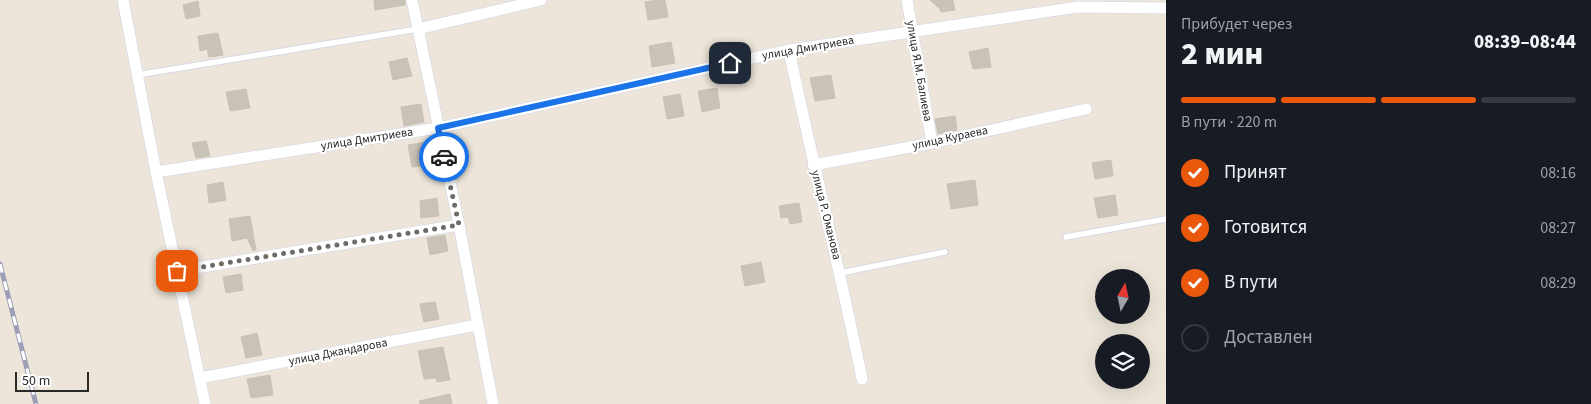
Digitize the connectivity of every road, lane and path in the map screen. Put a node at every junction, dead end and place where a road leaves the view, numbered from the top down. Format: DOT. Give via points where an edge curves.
graph roads {
  1 [pos="123,0"];
  2 [pos="412,0"];
  3 [pos="541,0"];
  4 [pos="907,0"];
  5 [pos="1166,8"];
  6 [pos="418,29"];
  7 [pos="912,32"];
  8 [pos="789,50"];
  9 [pos="137,75"];
  10 [pos="1086,109"];
  11 [pos="438,128"];
  12 [pos="932,142"];
  13 [pos="813,165"];
  14 [pos="156,172"];
  15 [pos="1166,219"];
  16 [pos="459,225"];
  17 [pos="1066,238"];
  18 [pos="945,252"];
  19 [pos="177,271"];
  20 [pos="840,273"];
  21 [pos="477,325"];
  22 [pos="200,378"];
  23 [pos="862,380"];
  24 [pos="205,404"];
  25 [pos="492,404"];
  1 -- 9 [label="street"];
  2 -- 6 [label="street"];
  3 -- 6 [label="street"];
  4 -- 7 [label="street, улица Я.М. Балиева"];
  5 -- 7 [label="street, улица Дмитриева" via="1078,7"];
  6 -- 9 [label="lane"];
  6 -- 11 [label="street"];
  7 -- 8 [label="street, улица Дмитриева"];
  7 -- 12 [label="street, улица Я.М. Балиева"];
  8 -- 11 [label="street, улица Дмитриева"];
  8 -- 13 [label="street, улица Р. Оманова"];
  9 -- 14 [label="street"];
  10 -- 12 [label="street, улица Кураева"];
  11 -- 14 [label="street, улица Дмитриева"];
  11 -- 16 [label="street"];
  12 -- 13 [label="street, улица Кураева"];
  13 -- 20 [label="street, улица Р. Оманова"];
  14 -- 19 [label="street"];
  15 -- 17 [label="lane"];
  16 -- 19 [label="street"];
  16 -- 21 [label="street"];
  18 -- 20 [label="lane"];
  19 -- 22 [label="street"];
  20 -- 23 [label="street, улица Р. Оманова"];
  21 -- 22 [label="street, улица Джандарова"];
  21 -- 25 [label="street"];
  22 -- 24 [label="street"];
}
